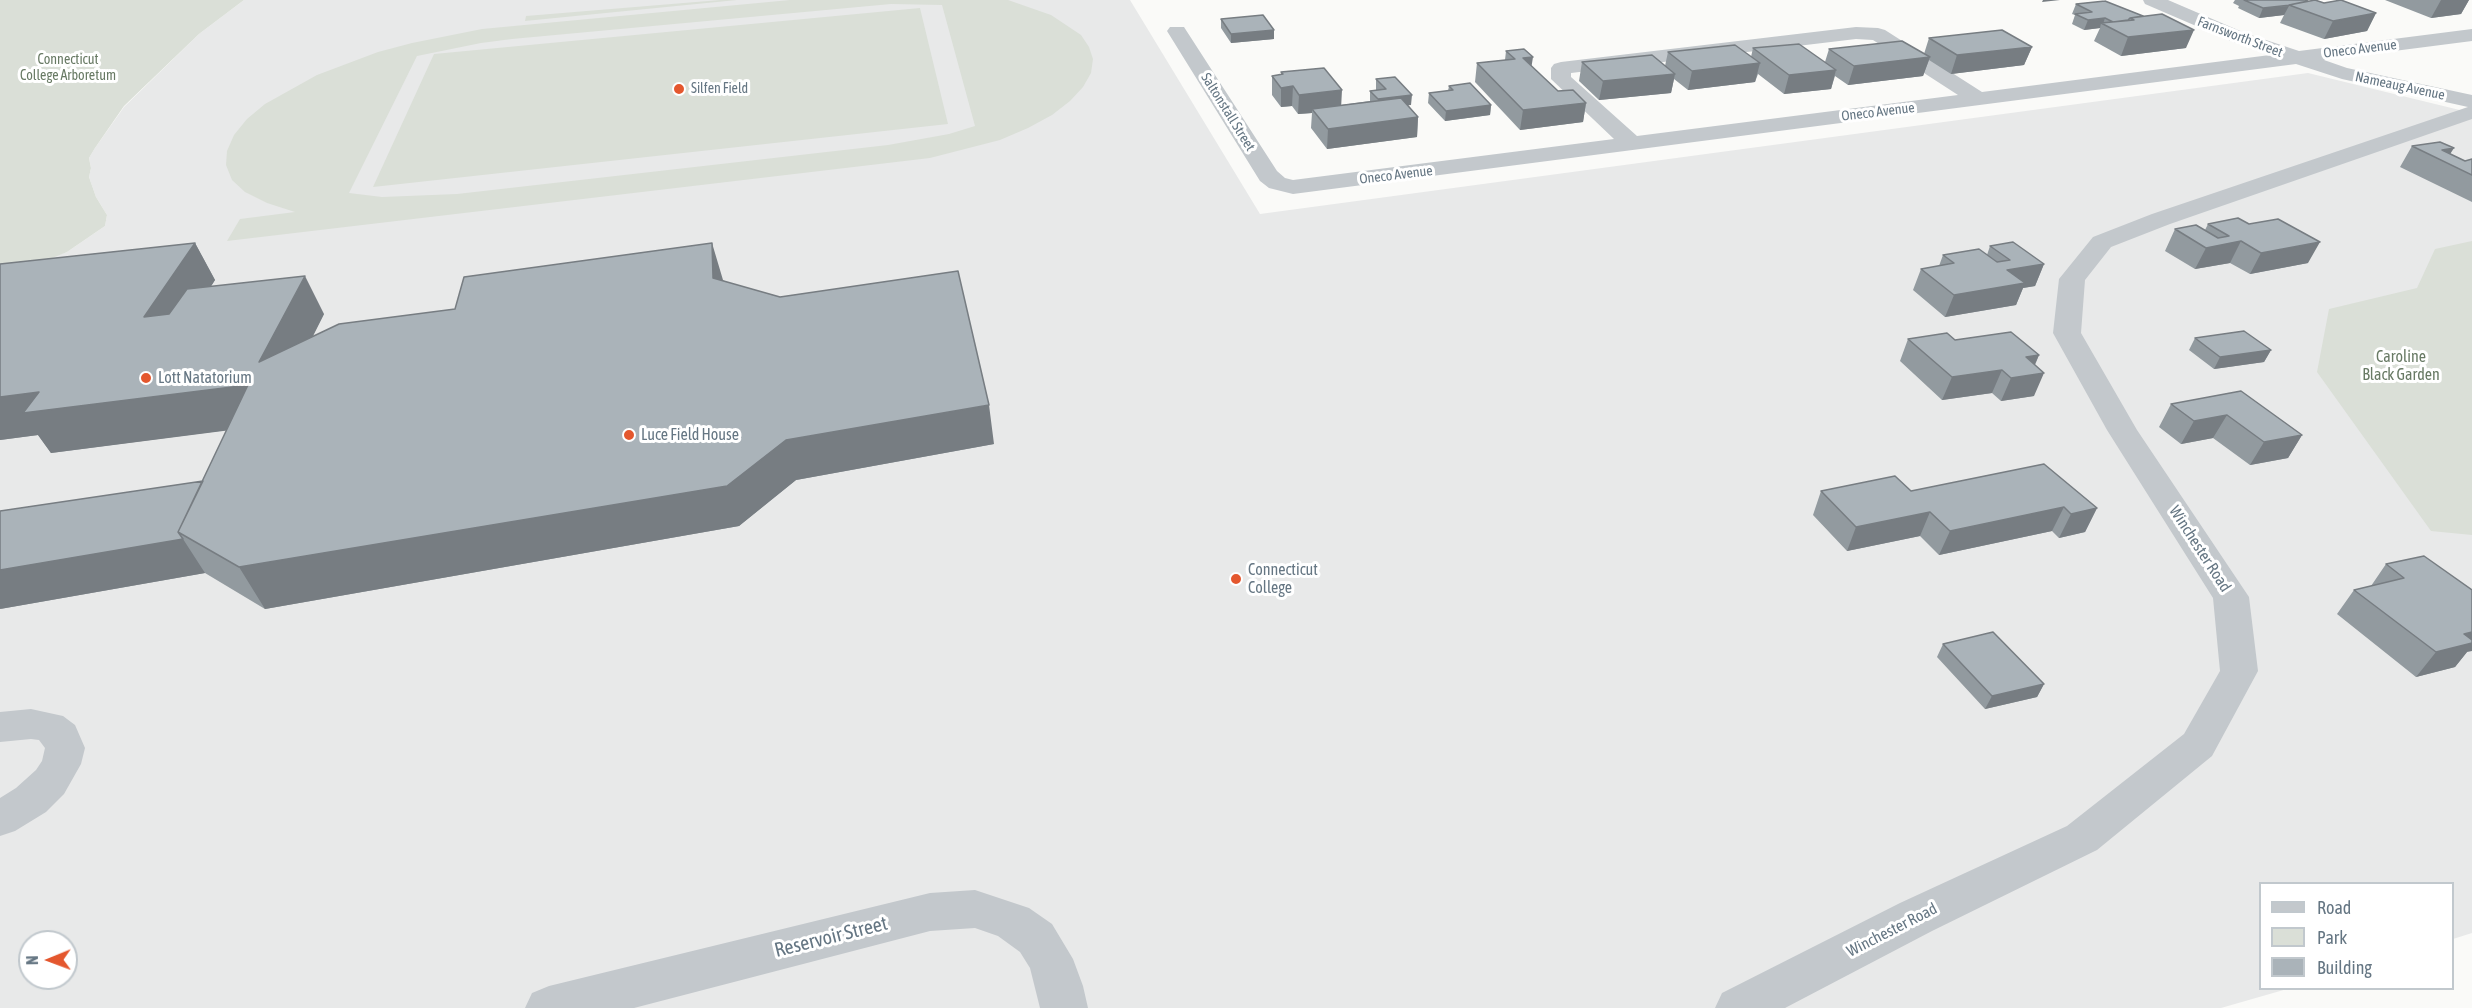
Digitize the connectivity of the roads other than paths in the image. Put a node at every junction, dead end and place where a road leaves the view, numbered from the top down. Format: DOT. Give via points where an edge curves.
graph roads {
  1 [pos="2152,0"];
  2 [pos="1177,31"];
  3 [pos="2472,34"];
  4 [pos="2295,58"];
  5 [pos="1979,99"];
  6 [pos="2472,101"];
  7 [pos="2472,112"];
  8 [pos="1633,144"];
  9 [pos="1285,186"];
  10 [pos="0,727"];
  11 [pos="0,819"];
  12 [pos="549,1008"];
  13 [pos="1064,1008"];
  14 [pos="1739,1008"];
  1 -- 4 [label="street, Farnsworth Street"];
  2 -- 9 [label="street, Saltonstall Street" via="1268,176"];
  3 -- 4 [label="street, Oneco Avenue"];
  4 -- 5 [label="street, Oneco Avenue"];
  4 -- 6 [label="street, Nameaug Avenue" via="2342,73"];
  5 -- 8 [label="street, Oneco Avenue"];
  5 -- 8 [label="street" via="1878,34 1856,33 1561,68 1561,79"];
  7 -- 14 [label="street, Winchester Road" via="2102,242 2072,279 2067,333 2122,430 2231,597 2239,671 2198,745 2082,838"];
  8 -- 9 [label="street, Oneco Avenue" via="1302,187"];
  10 -- 11 [label="street" via="49,727 61,736 65,748 62,764 50,782 31,800"];
  12 -- 13 [label="street, Reservoir Street" via="930,912 975,909 1013,922 1036,938 1050,959"];
}
